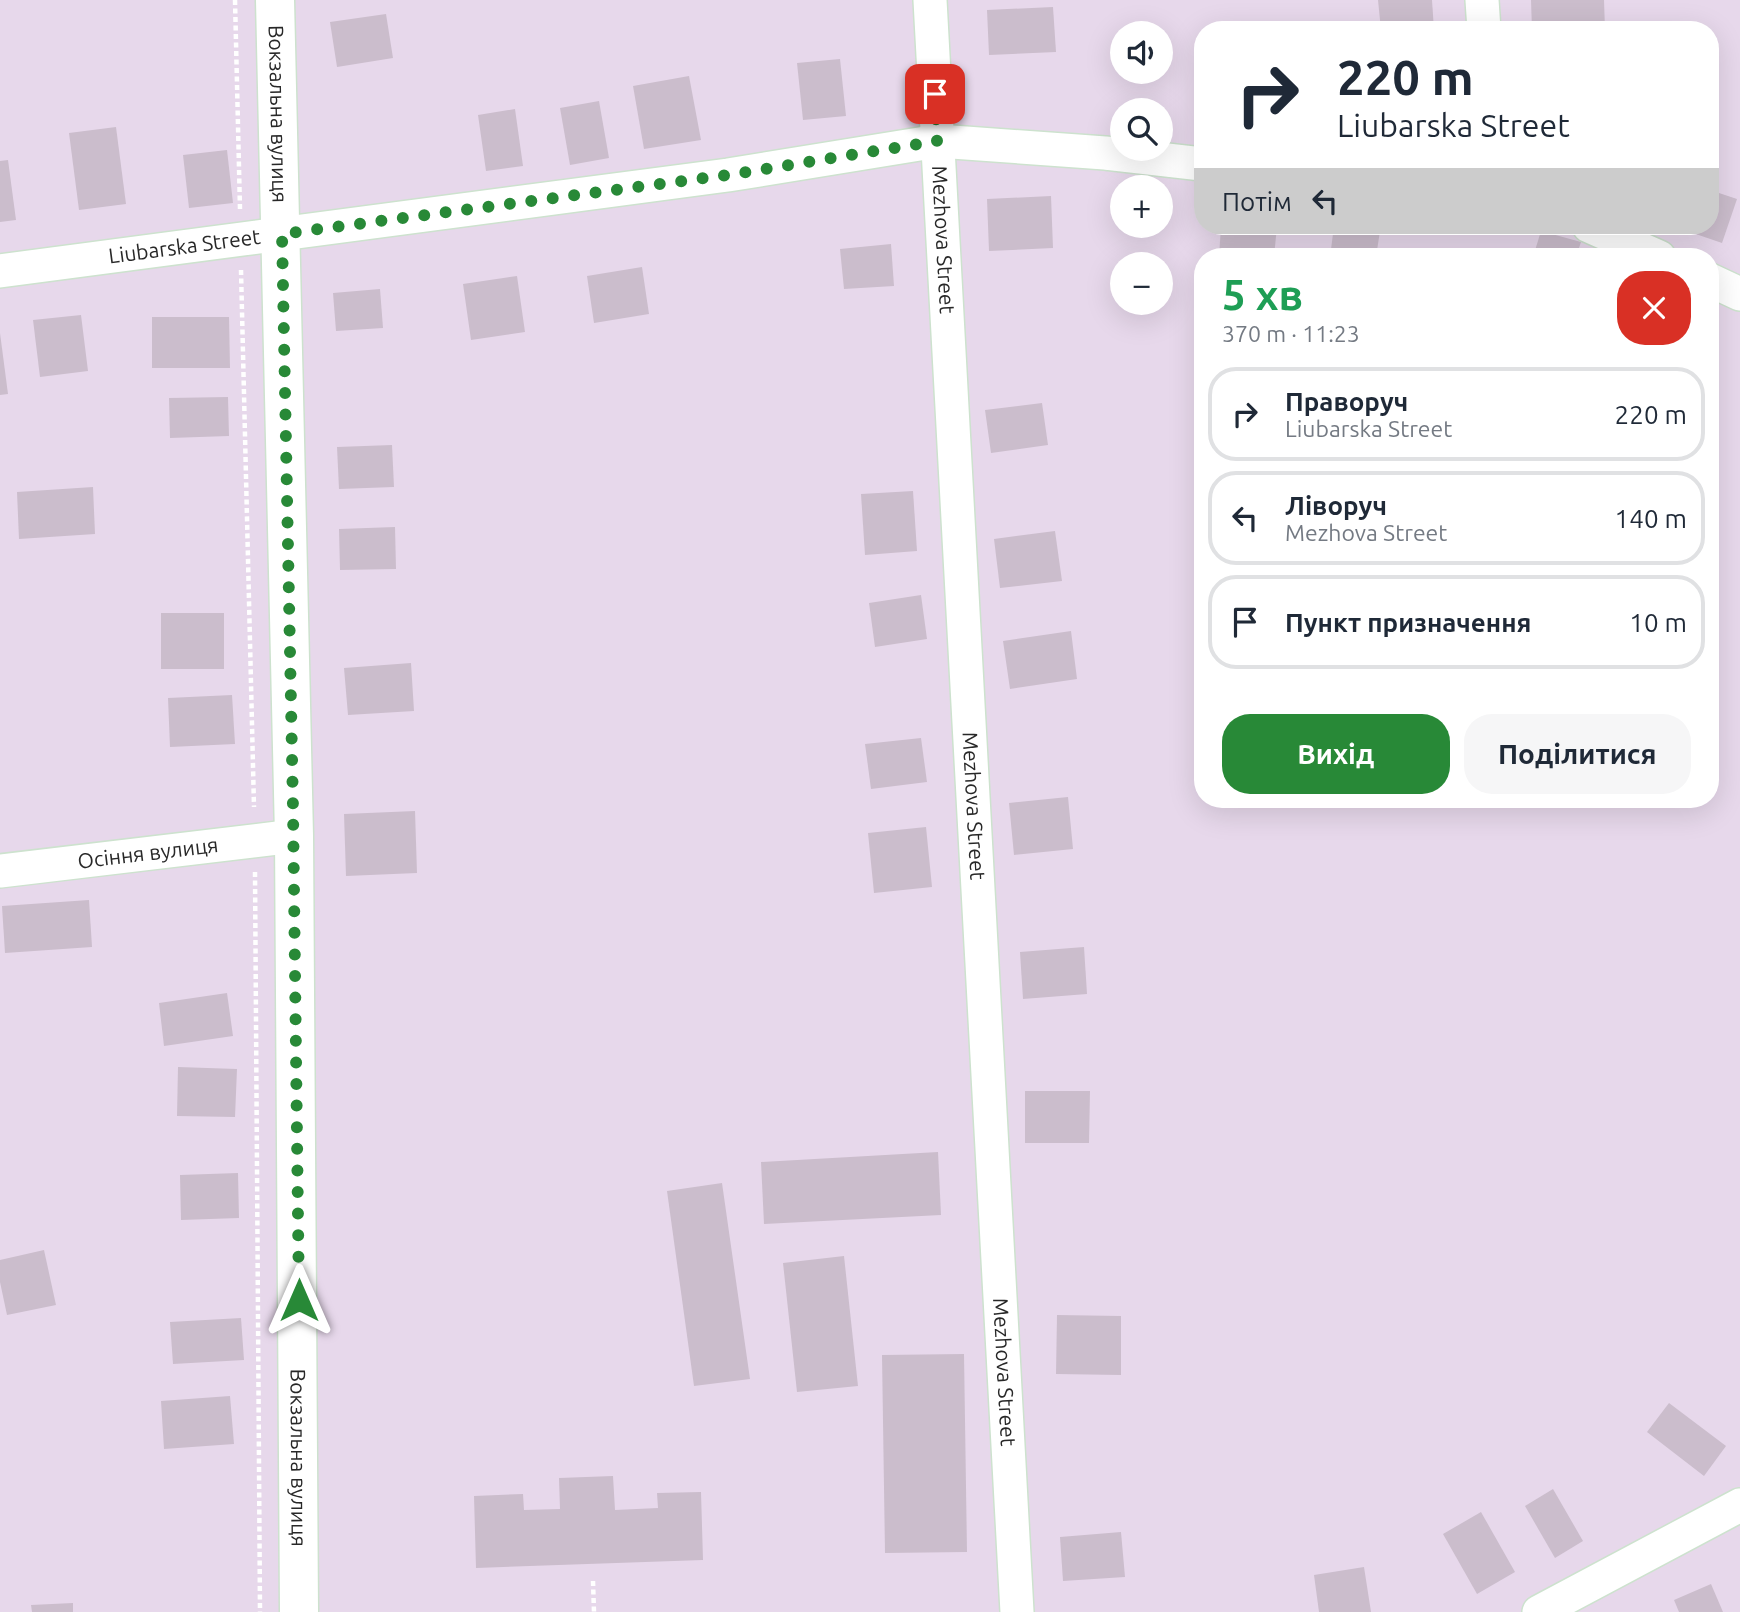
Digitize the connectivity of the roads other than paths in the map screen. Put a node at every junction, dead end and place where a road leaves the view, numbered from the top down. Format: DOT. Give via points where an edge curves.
graph roads {
  1 [pos="275,0"];
  2 [pos="930,0"];
  3 [pos="1482,0"];
  4 [pos="1483,21"];
  5 [pos="937,141"];
  6 [pos="1194,163"];
  7 [pos="282,234"];
  8 [pos="1609,235"];
  9 [pos="1639,248"];
  10 [pos="0,271"];
  11 [pos="1719,284"];
  12 [pos="1740,294"];
  13 [pos="294,836"];
  14 [pos="0,871"];
  15 [pos="1740,1505"];
  16 [pos="299,1612"];
  17 [pos="1017,1612"];
  18 [pos="1539,1612"];
  1 -- 7 [label="main road, Вокзальна вулиця"];
  2 -- 5 [label="street, Mezhova Street"];
  3 -- 4 [label="street"];
  5 -- 6 [label="street, Liubarska Street"];
  5 -- 7 [label="street, Liubarska Street" via="728,175"];
  5 -- 17 [label="street, Mezhova Street"];
  7 -- 10 [label="street, Liubarska Street"];
  7 -- 13 [label="main road, Вокзальна вулиця"];
  8 -- 9 [label="street"];
  11 -- 12 [label="street"];
  13 -- 14 [label="street, Осіння вулиця"];
  13 -- 16 [label="main road, Вокзальна вулиця"];
  15 -- 18 [label="street"];
}
